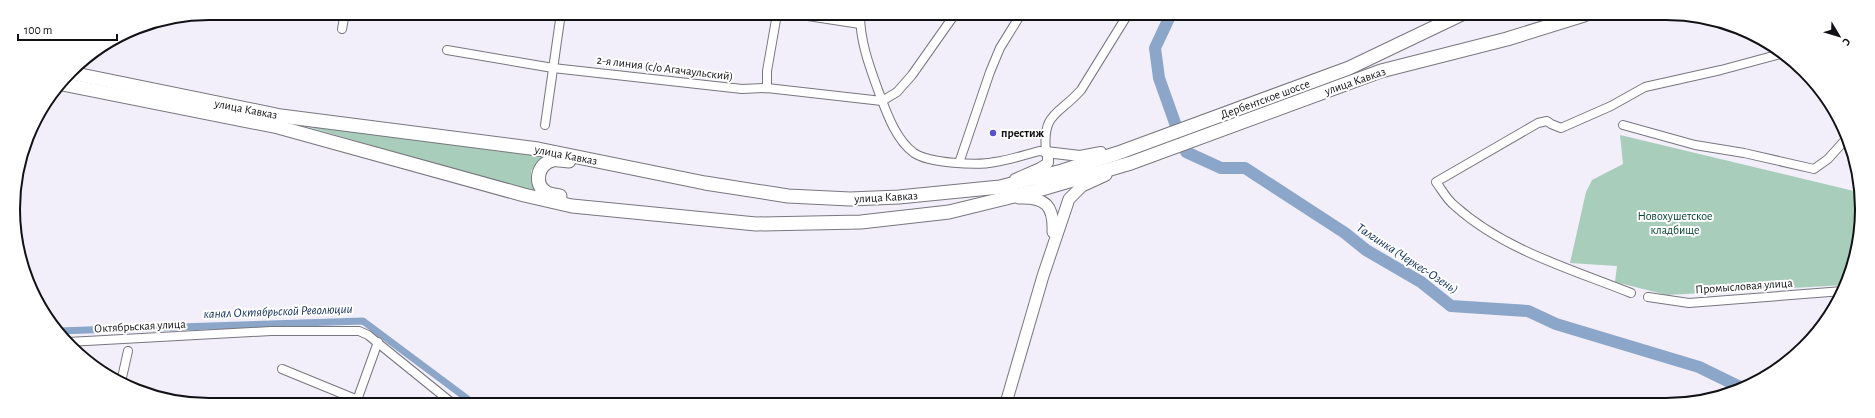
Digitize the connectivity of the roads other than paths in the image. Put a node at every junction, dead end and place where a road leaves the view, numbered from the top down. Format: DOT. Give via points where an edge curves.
graph roads {
  1 [pos="344,20"];
  2 [pos="560,20"];
  3 [pos="776,20"];
  4 [pos="834,20"];
  5 [pos="860,20"];
  6 [pos="952,20"];
  7 [pos="1017,20"];
  8 [pos="1124,20"];
  9 [pos="1449,20"];
  10 [pos="1551,20"];
  11 [pos="1568,20"];
  12 [pos="860,24"];
  13 [pos="342,29"];
  14 [pos="1507,39"];
  15 [pos="447,50"];
  16 [pos="1776,55"];
  17 [pos="553,68"];
  18 [pos="77,73"];
  19 [pos="66,85"];
  20 [pos="767,88"];
  21 [pos="882,101"];
  22 [pos="545,125"];
  23 [pos="1623,125"];
  24 [pos="1147,142"];
  25 [pos="1843,143"];
  26 [pos="1046,152"];
  27 [pos="960,163"];
  28 [pos="1132,163"];
  29 [pos="646,170"];
  30 [pos="1062,171"];
  31 [pos="1001,193"];
  32 [pos="633,212"];
  33 [pos="1052,245"];
  34 [pos="1837,291"];
  35 [pos="1631,292"];
  36 [pos="1648,297"];
  37 [pos="74,342"];
  38 [pos="378,342"];
  39 [pos="128,351"];
  40 [pos="282,369"];
  41 [pos="122,377"];
  42 [pos="348,398"];
  43 [pos="358,398"];
  44 [pos="446,398"];
  45 [pos="1007,398"];
  1 -- 13 [label="street"];
  2 -- 17 [label="street"];
  3 -- 20 [label="street" via="767,71"];
  4 -- 12 [label="street"];
  5 -- 12 [label="street"];
  6 -- 21 [label="street" via="902,87"];
  7 -- 27 [label="street" via="1000,48 990,72"];
  8 -- 26 [label="street" via="1081,90 1052,116 1044,136"];
  9 -- 24 [label="highway, Дербентское шоссе" via="1349,68"];
  10 -- 14 [label="highway"];
  11 -- 14 [label="highway, улица Кавказ"];
  12 -- 21 [label="street" via="865,54"];
  14 -- 28 [label="highway, улица Кавказ" via="1380,71"];
  15 -- 17 [label="street, 2-я линия (с/о Агачаульский)"];
  16 -- 35 [label="street" via="1645,87 1611,106 1561,128 1547,120 1538,123 1436,182 1454,205 1489,233 1548,261"];
  17 -- 20 [label="street, 2-я линия (с/о Агачаульский)" via="742,89"];
  17 -- 22 [label="street"];
  18 -- 29 [label="highway, улица Кавказ" via="281,116 538,149"];
  19 -- 32 [label="highway, улица Кавказ" via="278,128 572,206"];
  20 -- 21 [label="street, 2-я линия (с/о Агачаульский)"];
  21 -- 27 [label="street" via="903,141 914,153 929,160"];
  23 -- 25 [label="street" via="1695,145 1814,169"];
  24 -- 26 [label="street" via="1089,156"];
  24 -- 30 [label="highway, Дербентское шоссе"];
  26 -- 27 [label="street" via="1039,151 993,163"];
  26 -- 31 [label="street" via="1048,163"];
  28 -- 31 [label="highway, улица Кавказ"];
  28 -- 33 [label="main road" via="1082,186 1069,199"];
  29 -- 31 [label="highway, улица Кавказ" via="705,183 788,196 850,199"];
  29 -- 32 [label="highway" via="554,160 546,162 538,174 538,182 548,194"];
  30 -- 31 [label="highway, улица Кавказ"];
  31 -- 32 [label="highway" via="949,212 861,222 756,224"];
  31 -- 33 [label="main road" via="1033,197 1047,205 1054,216"];
  33 -- 45 [label="main road"];
  34 -- 36 [label="street, Промысловая улица" via="1689,302"];
  37 -- 38 [label="street, Октябрьская улица" via="272,331 359,331"];
  38 -- 43 [label="street"];
  38 -- 44 [label="street, Октябрьская улица"];
  39 -- 41 [label="street"];
  40 -- 42 [label="street"];
}
